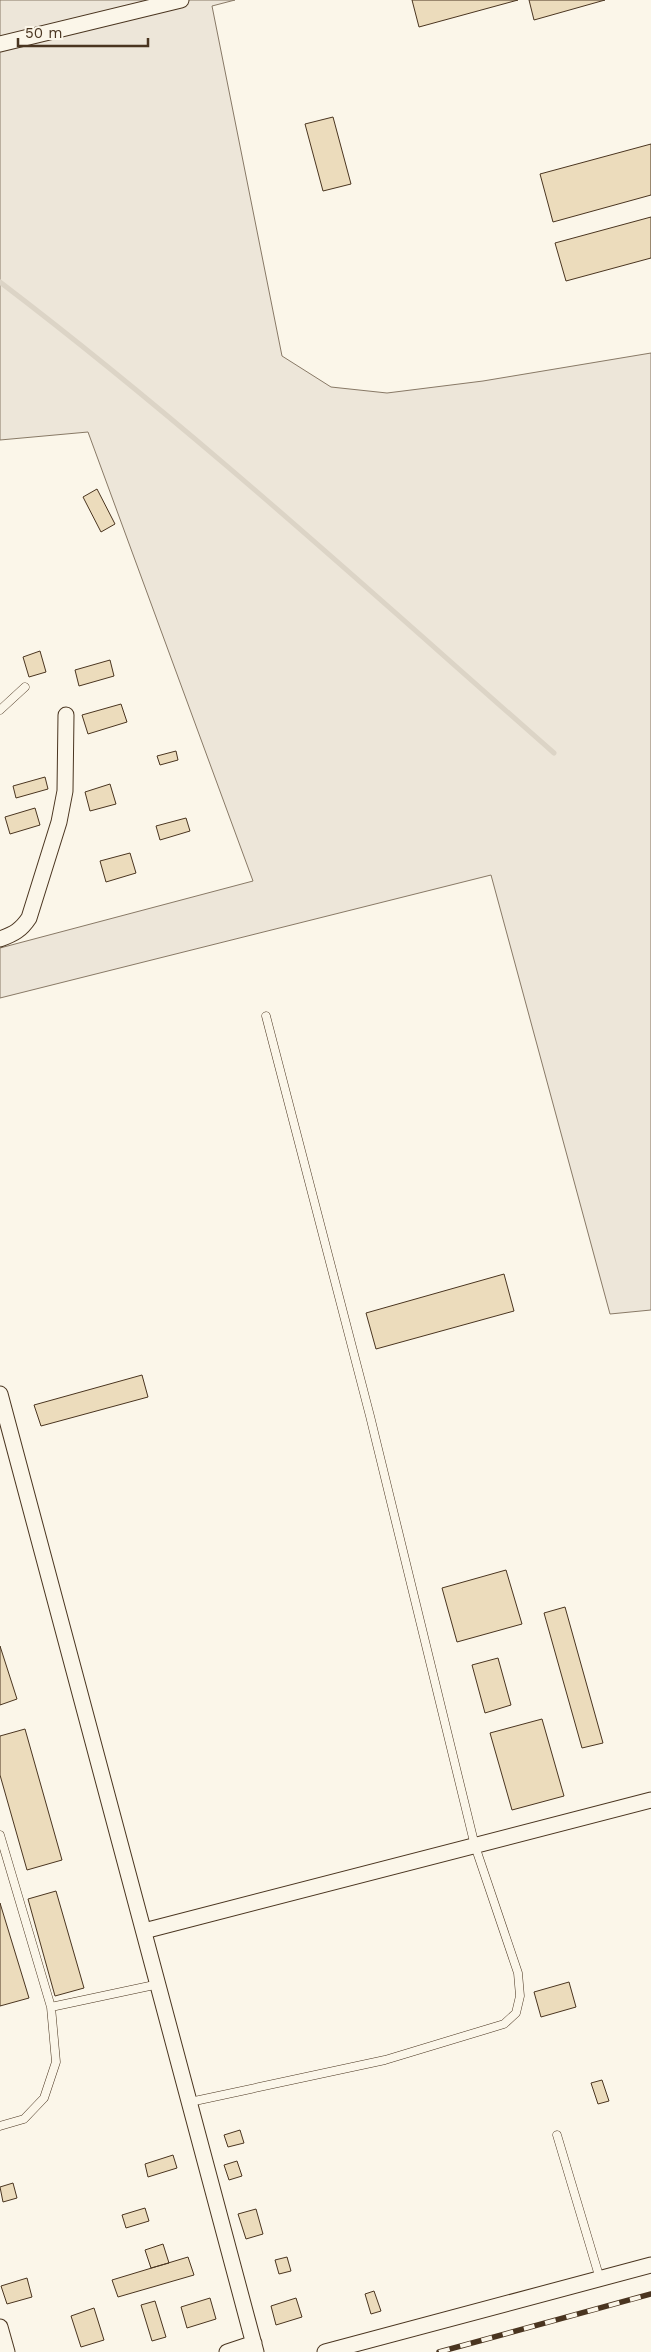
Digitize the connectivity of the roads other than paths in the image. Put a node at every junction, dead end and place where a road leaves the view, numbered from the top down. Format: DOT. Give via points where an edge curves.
graph roads {
  1 [pos="181,0"];
  2 [pos="0,44"];
  3 [pos="25,687"];
  4 [pos="0,710"];
  5 [pos="66,716"];
  6 [pos="0,939"];
  7 [pos="266,1016"];
  8 [pos="0,1394"];
  9 [pos="651,1800"];
  10 [pos="0,1835"];
  11 [pos="475,1846"];
  12 [pos="144,1931"];
  13 [pos="158,1984"];
  14 [pos="51,2006"];
  15 [pos="190,2102"];
  16 [pos="0,2126"];
  17 [pos="558,2135"];
  18 [pos="651,2265"];
  19 [pos="600,2278"];
  20 [pos="0,2327"];
  21 [pos="255,2348"];
  22 [pos="7,2352"];
  23 [pos="227,2352"];
  24 [pos="325,2352"];
  1 -- 2 [label="street"];
  3 -- 4 [label="lane"];
  5 -- 6 [label="street" via="65,791 59,822 29,918 23,928"];
  7 -- 11 [label="lane" via="370,1416"];
  8 -- 12 [label="street"];
  9 -- 11 [label="street"];
  10 -- 14 [label="lane"];
  11 -- 12 [label="street"];
  11 -- 15 [label="lane" via="518,1973 520,1996 516,2013 504,2024 385,2060"];
  12 -- 13 [label="street"];
  13 -- 14 [label="lane"];
  13 -- 15 [label="street"];
  14 -- 16 [label="lane" via="56,2062 44,2098 24,2119"];
  15 -- 21 [label="street"];
  17 -- 19 [label="lane"];
  18 -- 19 [label="street"];
  19 -- 24 [label="street"];
  20 -- 22 [label="street"];
  21 -- 23 [label="street"];
}
